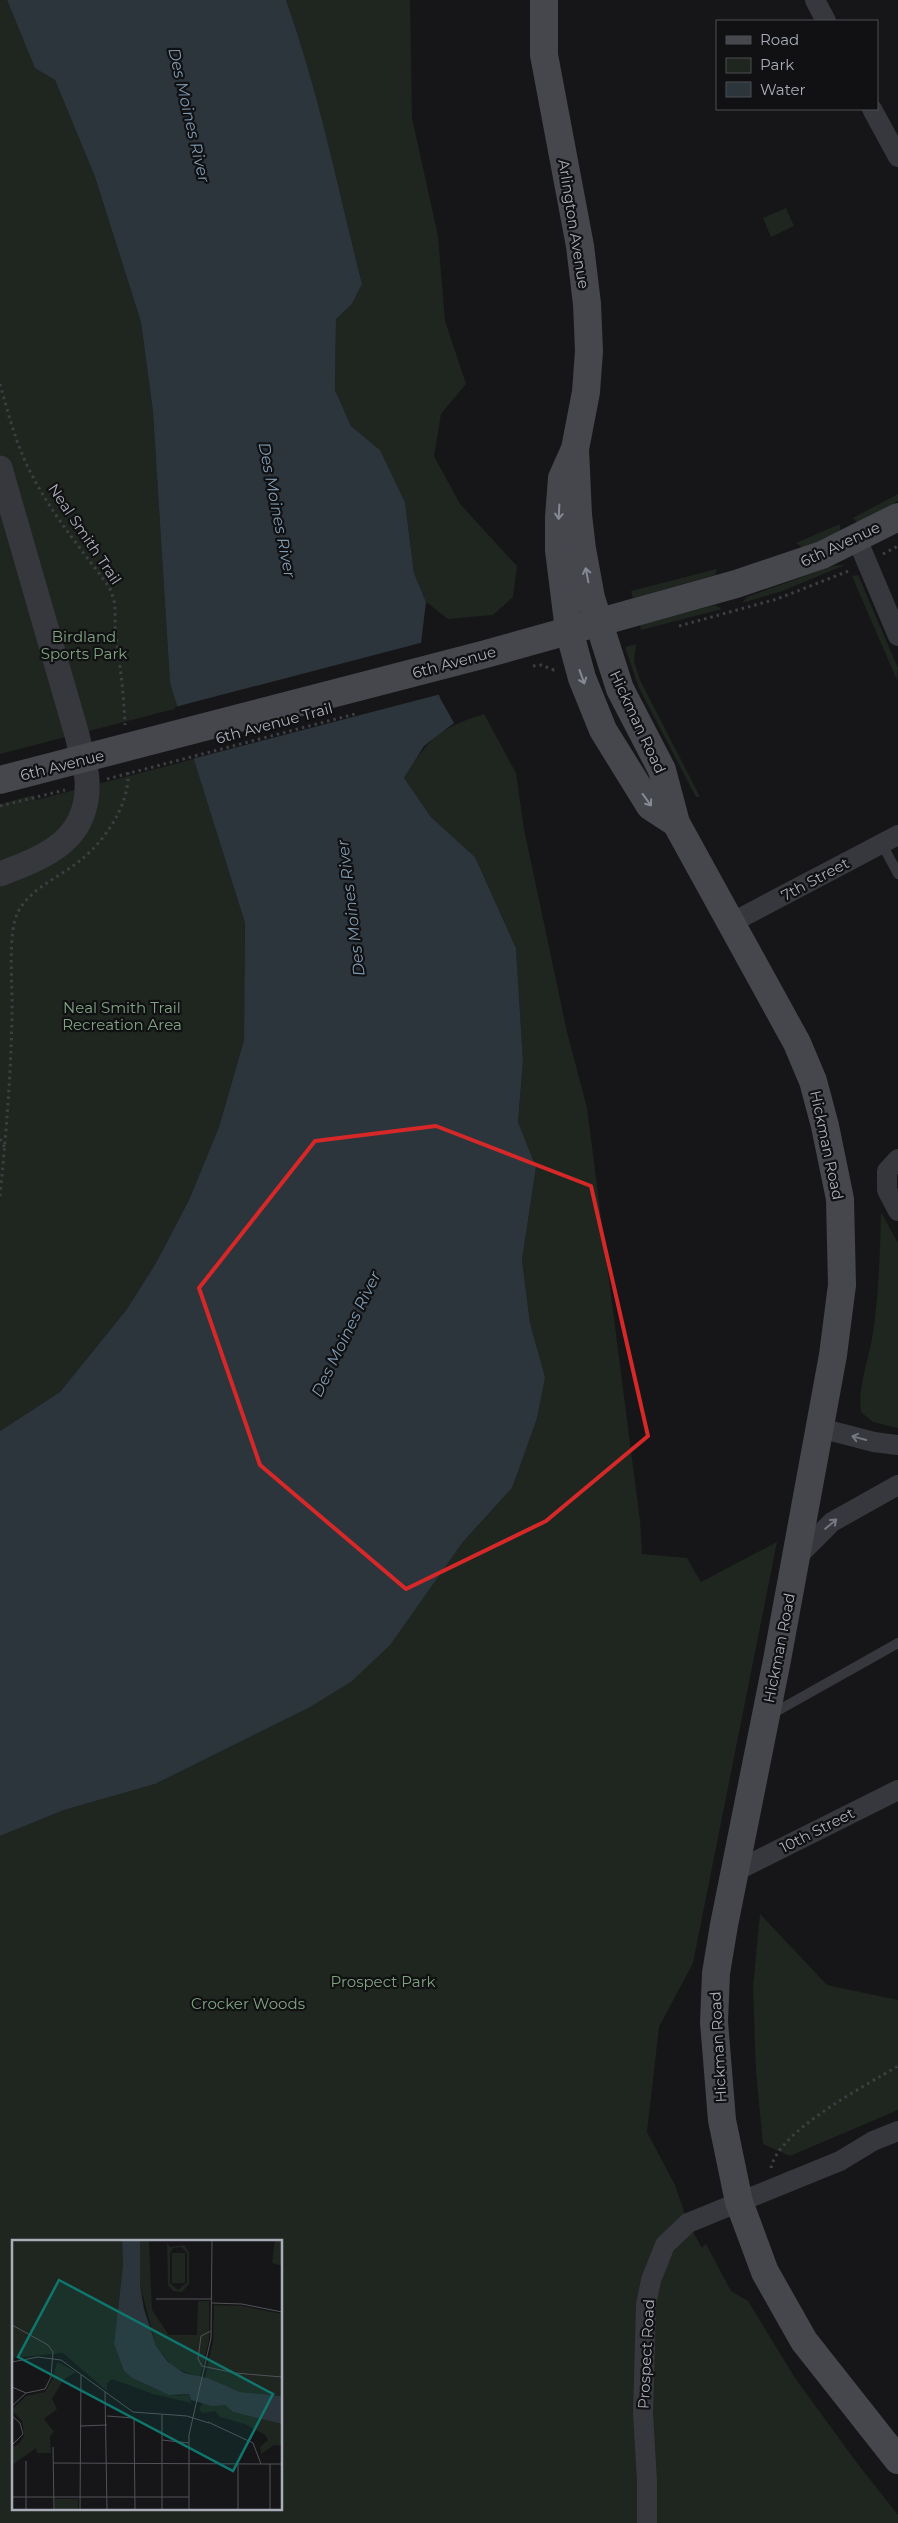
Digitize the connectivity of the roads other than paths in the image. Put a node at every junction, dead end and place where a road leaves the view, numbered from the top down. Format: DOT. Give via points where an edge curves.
graph roads {
  1 [pos="544,0"];
  2 [pos="815,0"];
  3 [pos="825,20"];
  4 [pos="873,110"];
  5 [pos="898,158"];
  6 [pos="575,449"];
  7 [pos="0,468"];
  8 [pos="898,517"];
  9 [pos="857,539"];
  10 [pos="598,622"];
  11 [pos="569,630"];
  12 [pos="898,636"];
  13 [pos="0,780"];
  14 [pos="676,823"];
  15 [pos="890,840"];
  16 [pos="0,874"];
  17 [pos="898,874"];
  18 [pos="731,923"];
  19 [pos="898,1159"];
  20 [pos="898,1211"];
  21 [pos="820,1428"];
  22 [pos="898,1445"];
  23 [pos="898,1485"];
  24 [pos="796,1558"];
  25 [pos="898,1643"];
  26 [pos="767,1716"];
  27 [pos="898,1790"];
  28 [pos="736,1871"];
  29 [pos="898,2131"];
  30 [pos="739,2202"];
  31 [pos="898,2460"];
  32 [pos="647,2523"];
  1 -- 6 [label="main road, Arlington Avenue" via="544,55 580,246 587,304 589,351 586,392"];
  2 -- 3 [label="street"];
  4 -- 5 [label="street"];
  10 -- 6 [label="main road, Arlington Avenue, one-way" via="581,541"];
  6 -- 11 [label="main road, Arlington Avenue, one-way" via="562,478 559,517 559,550"];
  7 -- 16 [label="street" via="77,735 87,777 87,797 84,813 65,842 43,858"];
  8 -- 9 [label="main road, 6th Avenue"];
  9 -- 10 [label="main road, 6th Avenue" via="783,570"];
  9 -- 12 [label="street"];
  10 -- 11 [label="main road, 6th Avenue"];
  10 -- 14 [label="main road, Hickman Road" via="620,689 662,770"];
  11 -- 13 [label="main road, 6th Avenue" via="32,785"];
  11 -- 14 [label="main road, Hickman Road, one-way" via="580,672 603,730 650,806"];
  14 -- 18 [label="main road, Hickman Road"];
  15 -- 17 [label="lane"];
  15 -- 18 [label="street, 7th Street"];
  18 -- 21 [label="main road, Hickman Road" via="797,1043 813,1081 826,1126 840,1200 842,1285"];
  19 -- 20 [label="street" via="887,1171 887,1190"];
  22 -- 21 [label="street, one-way"];
  21 -- 24 [label="main road, Hickman Road"];
  24 -- 23 [label="street, one-way" via="832,1522"];
  24 -- 26 [label="main road, Hickman Road"];
  25 -- 26 [label="lane"];
  26 -- 28 [label="main road, Hickman Road"];
  27 -- 28 [label="street, 10th Street"];
  28 -- 30 [label="main road, Hickman Road" via="716,1973 714,2022 722,2120"];
  29 -- 30 [label="street, Prospect Road" via="873,2140 840,2161"];
  30 -- 31 [label="main road, Hickman Road" via="766,2272 804,2341"];
  30 -- 32 [label="street, Prospect Road" via="688,2223 665,2245 651,2280 646,2305 642,2414"];
}
